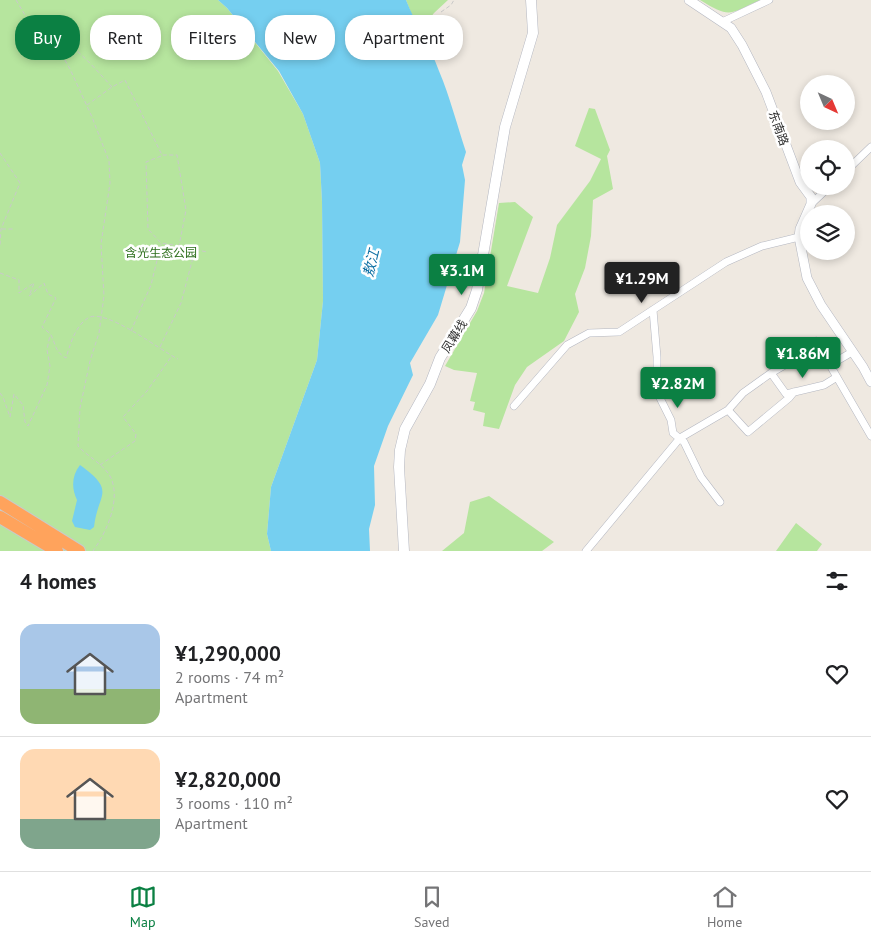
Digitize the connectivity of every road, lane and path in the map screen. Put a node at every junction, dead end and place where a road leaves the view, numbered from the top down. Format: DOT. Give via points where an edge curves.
graph roads {
  1 [pos="16,0"];
  2 [pos="454,0"];
  3 [pos="532,0"];
  4 [pos="688,0"];
  5 [pos="769,0"];
  6 [pos="441,12"];
  7 [pos="25,15"];
  8 [pos="722,22"];
  9 [pos="80,54"];
  10 [pos="65,60"];
  11 [pos="112,87"];
  12 [pos="86,106"];
  13 [pos="871,147"];
  14 [pos="0,154"];
  15 [pos="162,155"];
  16 [pos="855,162"];
  17 [pos="820,195"];
  18 [pos="811,204"];
  19 [pos="2,229"];
  20 [pos="15,229"];
  21 [pos="799,237"];
  22 [pos="161,243"];
  23 [pos="0,245"];
  24 [pos="180,246"];
  25 [pos="196,249"];
  26 [pos="207,252"];
  27 [pos="0,273"];
  28 [pos="653,310"];
  29 [pos="101,315"];
  30 [pos="131,331"];
  31 [pos="50,335"];
  32 [pos="160,348"];
  33 [pos="852,352"];
  34 [pos="172,356"];
  35 [pos="178,360"];
  36 [pos="830,365"];
  37 [pos="771,373"];
  38 [pos="838,377"];
  39 [pos="871,382"];
  40 [pos="794,392"];
  41 [pos="0,394"];
  42 [pos="514,406"];
  43 [pos="728,410"];
  44 [pos="871,436"];
  45 [pos="680,438"];
  46 [pos="100,465"];
  47 [pos="0,502"];
  48 [pos="720,502"];
  49 [pos="0,517"];
  50 [pos="29,528"];
  51 [pos="56,551"];
  52 [pos="80,551"];
  53 [pos="93,551"];
  54 [pos="404,551"];
  55 [pos="586,551"];
  1 -- 7 [label="path"];
  2 -- 6 [label="path"];
  3 -- 54 [label="main road, 凤幕线" via="533,33 505,127 477,290 471,308 440,358 430,384 405,429 400,450"];
  4 -- 8 [label="street, 东南路"];
  5 -- 8 [label="street"];
  8 -- 18 [label="street, 东南路" via="731,28 742,45 766,92"];
  9 -- 11 [label="path"];
  10 -- 12 [label="path"];
  11 -- 12 [label="path"];
  11 -- 15 [label="path" via="125,80"];
  12 -- 29 [label="path" via="108,161 110,183 101,244 104,296"];
  13 -- 16 [label="street"];
  14 -- 19 [label="path" via="20,183"];
  15 -- 22 [label="path" via="146,162 148,229"];
  15 -- 24 [label="path" via="177,155 186,210"];
  17 -- 18 [label="street"];
  18 -- 21 [label="street"];
  19 -- 20 [label="path"];
  19 -- 23 [label="path"];
  21 -- 28 [label="street" via="762,246 726,262"];
  21 -- 33 [label="street" via="809,284"];
  22 -- 24 [label="path"];
  22 -- 30 [label="path" via="151,285"];
  24 -- 25 [label="path"];
  25 -- 26 [label="path"];
  25 -- 32 [label="path" via="181,303"];
  27 -- 31 [label="path" via="18,280 19,293 34,284 29,296 44,283 48,294 56,298 42,327"];
  28 -- 42 [label="street" via="619,332 590,333 567,346"];
  28 -- 45 [label="street" via="657,392 671,420 673,433"];
  29 -- 30 [label="path"];
  29 -- 31 [label="path" via="89,317 78,328 66,358 53,344"];
  29 -- 46 [label="path" via="80,408 78,446"];
  30 -- 32 [label="path"];
  31 -- 41 [label="path" via="47,384 28,426 23,405 14,394 10,417"];
  32 -- 34 [label="path"];
  33 -- 36 [label="street"];
  33 -- 39 [label="street"];
  34 -- 35 [label="path"];
  34 -- 46 [label="path" via="123,417 136,434 135,441"];
  36 -- 37 [label="street" via="817,344"];
  36 -- 38 [label="street"];
  37 -- 40 [label="street" via="786,394"];
  37 -- 43 [label="street" via="743,393"];
  38 -- 40 [label="street" via="824,385"];
  38 -- 44 [label="street"];
  40 -- 43 [label="street" via="748,432"];
  43 -- 45 [label="street"];
  45 -- 48 [label="street"];
  45 -- 55 [label="street"];
  46 -- 53 [label="path" via="111,478 114,496 105,534"];
  47 -- 50 [label="highway"];
  49 -- 50 [label="highway"];
  50 -- 51 [label="highway"];
  50 -- 52 [label="highway"];
}
